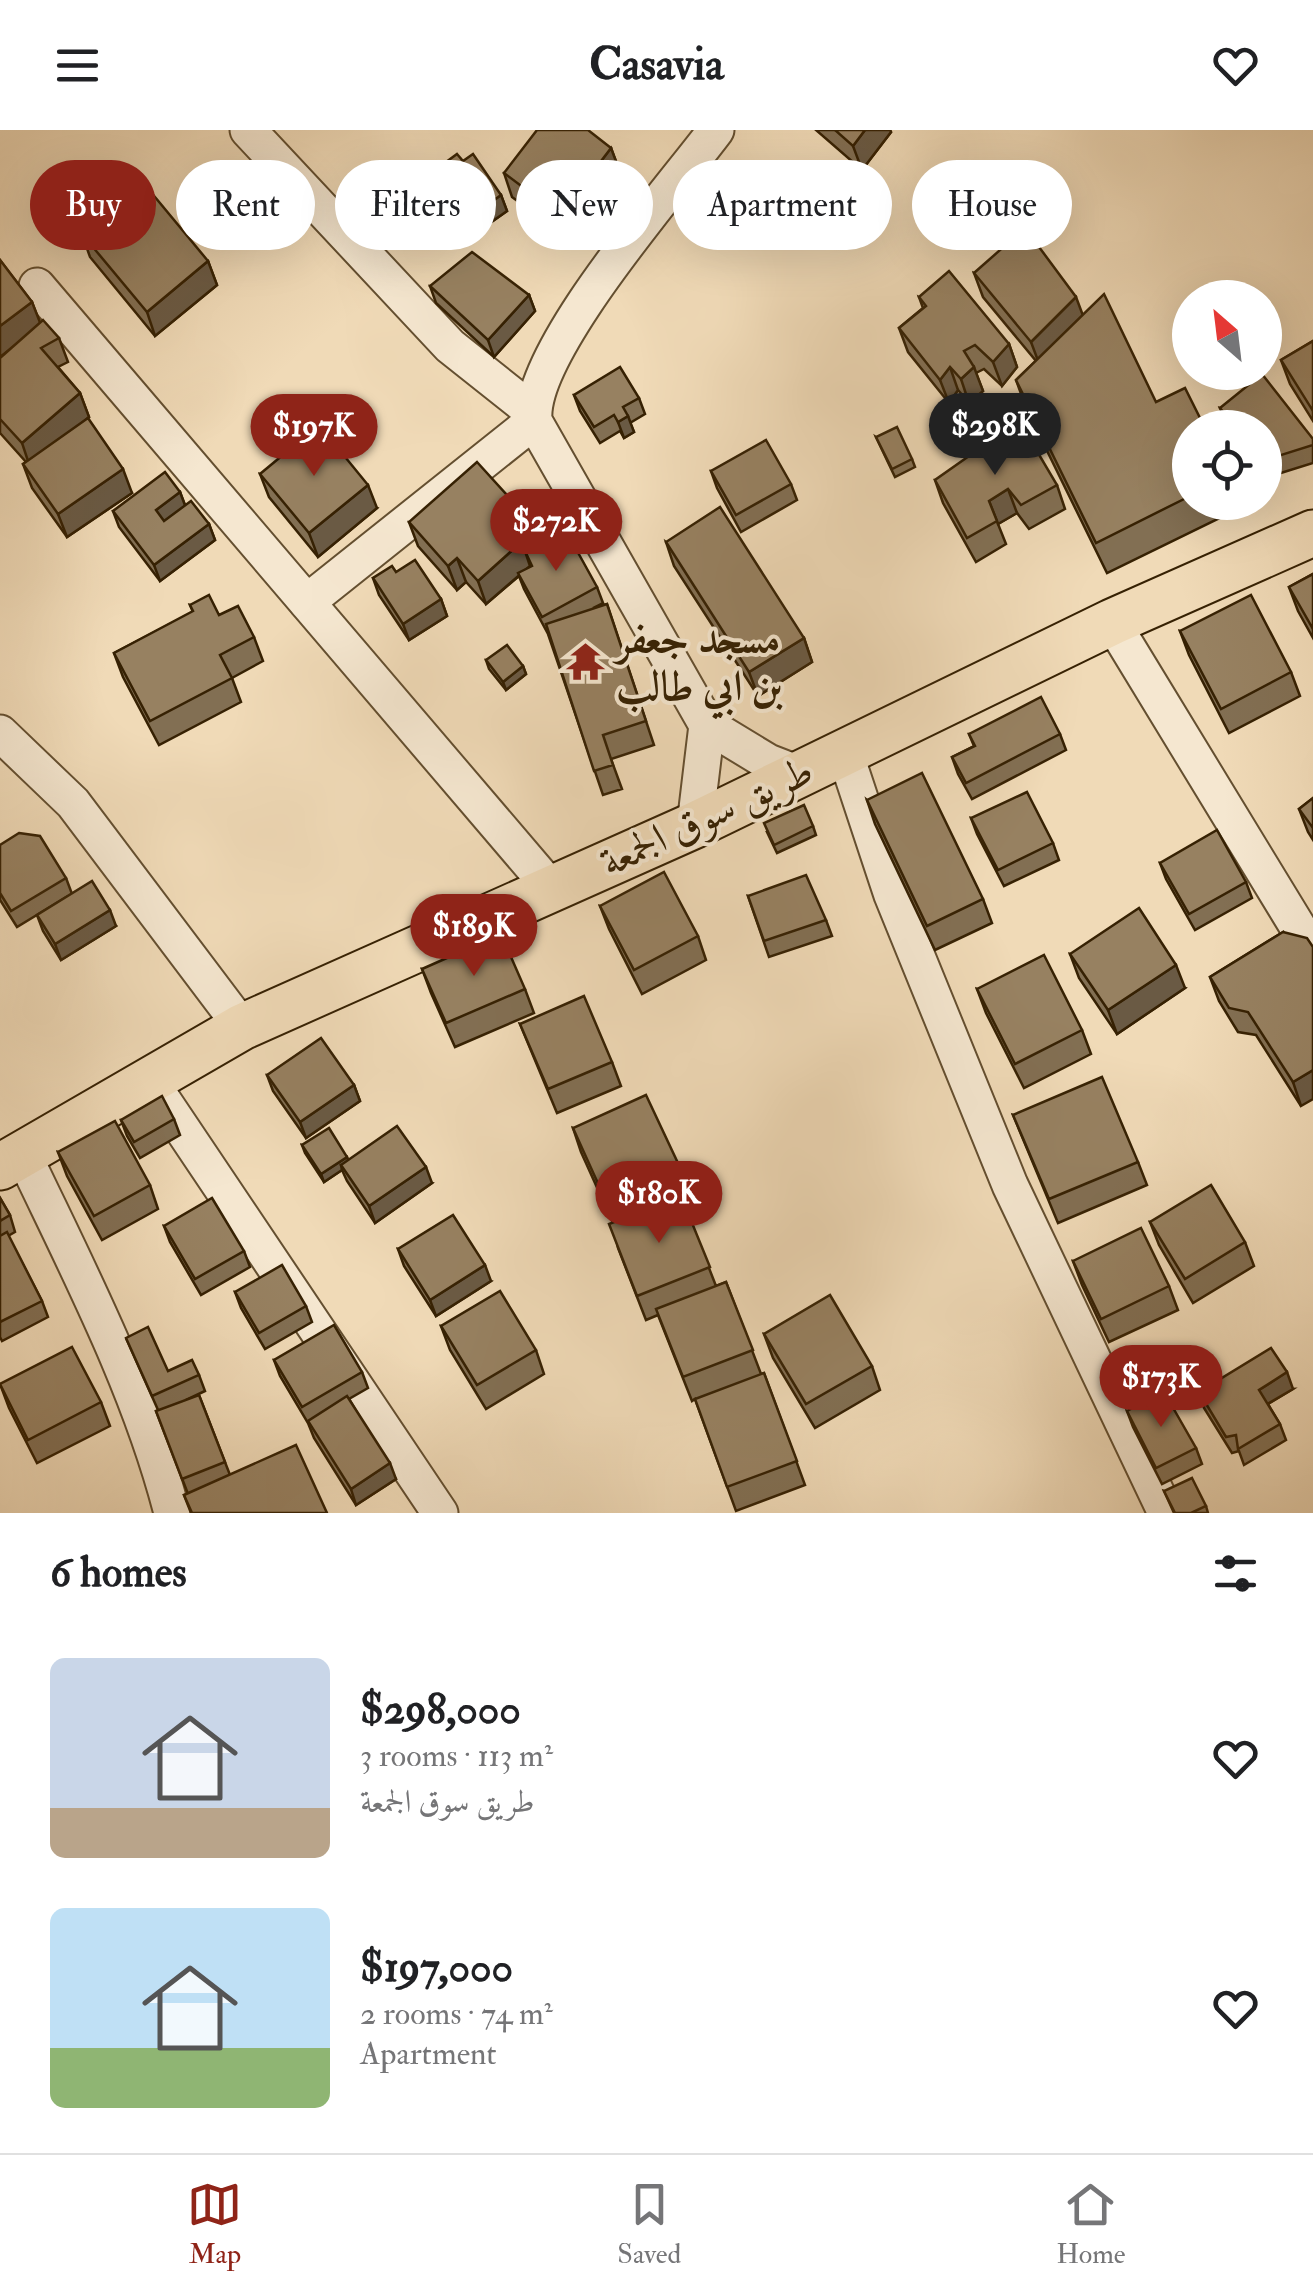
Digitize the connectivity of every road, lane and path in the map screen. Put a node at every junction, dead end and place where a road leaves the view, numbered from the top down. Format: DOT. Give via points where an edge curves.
graph roads {
  1 [pos="248,130"];
  2 [pos="716,130"];
  3 [pos="37,286"];
  4 [pos="534,416"];
  5 [pos="1313,533"];
  6 [pos="307,602"];
  7 [pos="1112,622"];
  8 [pos="707,724"];
  9 [pos="0,733"];
  10 [pos="844,750"];
  11 [pos="799,774"];
  12 [pos="695,824"];
  13 [pos="550,887"];
  14 [pos="1313,952"];
  15 [pos="242,1027"];
  16 [pos="150,1081"];
  17 [pos="12,1161"];
  18 [pos="172,1513"];
  19 [pos="440,1513"];
  20 [pos="1166,1513"];
  1 -- 4 [label="street" via="450,346"];
  2 -- 4 [label="street" via="558,342"];
  3 -- 6 [label="street"];
  4 -- 6 [label="street"];
  4 -- 8 [label="street"];
  5 -- 7 [label="main road, طريق سوق الجمعة"];
  6 -- 13 [label="street"];
  7 -- 10 [label="main road, طريق سوق الجمعة"];
  7 -- 14 [label="street"];
  8 -- 11 [label="street"];
  8 -- 12 [label="street"];
  9 -- 15 [label="street" via="73,803"];
  10 -- 11 [label="main road, طريق سوق الجمعة"];
  10 -- 20 [label="street" via="892,896 1010,1185"];
  11 -- 12 [label="main road, طريق سوق الجمعة"];
  12 -- 13 [label="main road, طريق سوق الجمعة"];
  13 -- 15 [label="main road, طريق سوق الجمعة"];
  15 -- 16 [label="main road, طريق سوق الجمعة"];
  16 -- 17 [label="main road, طريق سوق الجمعة"];
  16 -- 19 [label="street"];
  17 -- 18 [label="street" via="99,1314 158,1457"];
}
